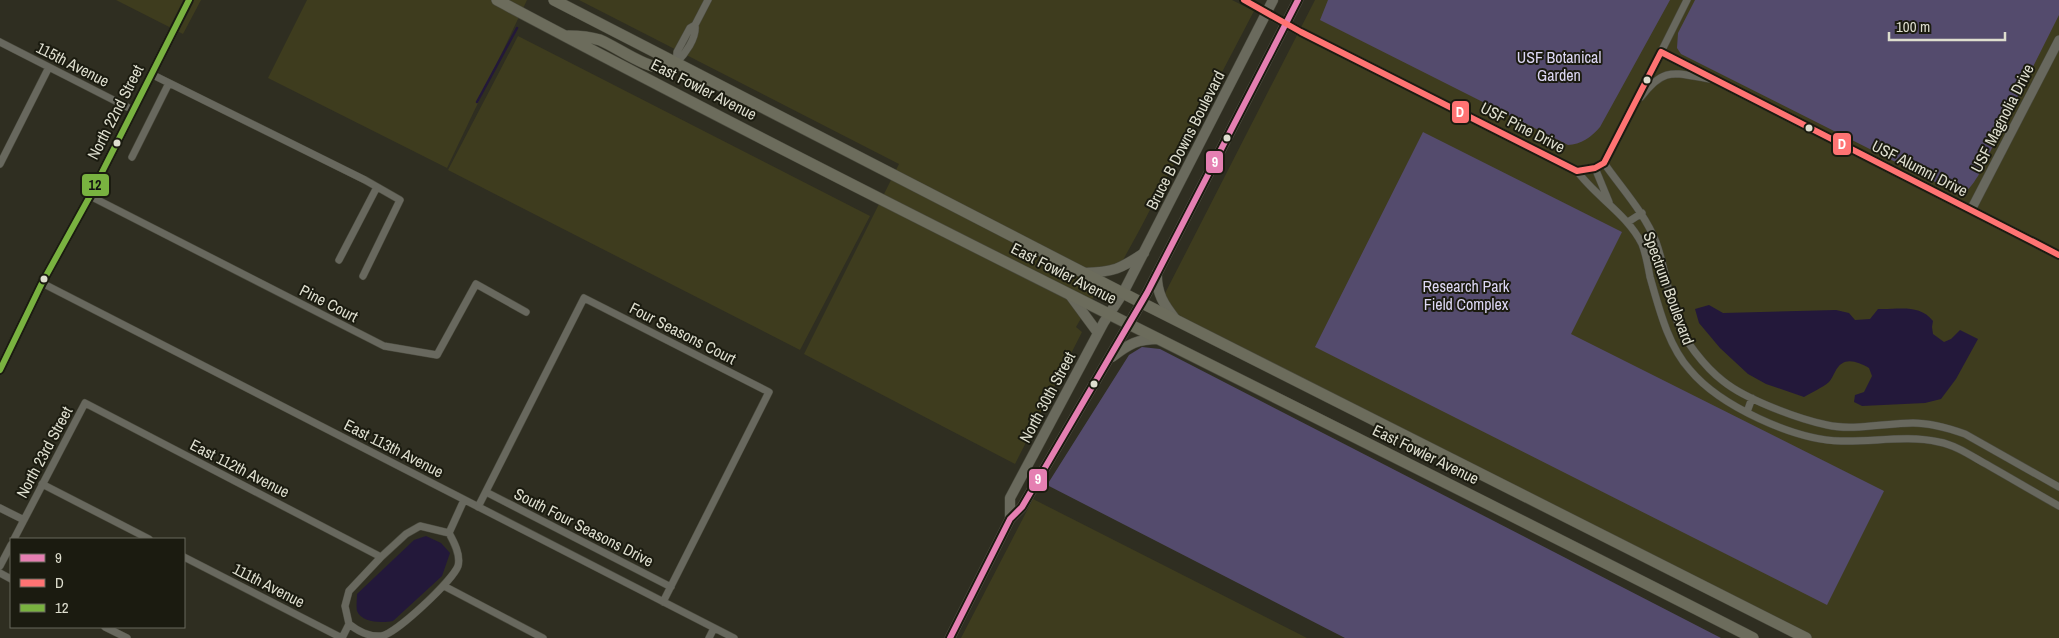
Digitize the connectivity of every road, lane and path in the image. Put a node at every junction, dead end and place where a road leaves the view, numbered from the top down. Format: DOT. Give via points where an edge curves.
graph roads {
  1 [pos="188,0"];
  2 [pos="497,0"];
  3 [pos="554,0"];
  4 [pos="708,0"];
  5 [pos="1244,0"];
  6 [pos="1274,0"];
  7 [pos="1298,0"];
  8 [pos="1687,0"];
  9 [pos="1267,12"];
  10 [pos="1286,23"];
  11 [pos="564,36"];
  12 [pos="2059,40"];
  13 [pos="0,42"];
  14 [pos="1661,52"];
  15 [pos="676,63"];
  16 [pos="48,67"];
  17 [pos="151,74"];
  18 [pos="1715,80"];
  19 [pos="169,83"];
  20 [pos="133,110"];
  21 [pos="1631,112"];
  22 [pos="132,157"];
  23 [pos="1,161"];
  24 [pos="1604,163"];
  25 [pos="1595,168"];
  26 [pos="1577,171"];
  27 [pos="378,187"];
  28 [pos="90,196"];
  29 [pos="1611,207"];
  30 [pos="1971,210"];
  31 [pos="1642,213"];
  32 [pos="1628,222"];
  33 [pos="1144,252"];
  34 [pos="2059,255"];
  35 [pos="339,260"];
  36 [pos="1158,269"];
  37 [pos="1084,273"];
  38 [pos="363,276"];
  39 [pos="42,284"];
  40 [pos="1124,293"];
  41 [pos="1069,294"];
  42 [pos="1141,302"];
  43 [pos="526,312"];
  44 [pos="1109,314"];
  45 [pos="1176,320"];
  46 [pos="1128,324"];
  47 [pos="1098,333"];
  48 [pos="1158,339"];
  49 [pos="1109,359"];
  50 [pos="0,370"];
  51 [pos="1752,398"];
  52 [pos="86,404"];
  53 [pos="1747,412"];
  54 [pos="42,484"];
  55 [pos="2059,487"];
  56 [pos="486,492"];
  57 [pos="464,500"];
  58 [pos="2059,506"];
  59 [pos="478,507"];
  60 [pos="0,508"];
  61 [pos="1010,519"];
  62 [pos="24,520"];
  63 [pos="449,533"];
  64 [pos="15,538"];
  65 [pos="147,538"];
  66 [pos="10,546"];
  67 [pos="381,557"];
  68 [pos="185,558"];
  69 [pos="0,566"];
  70 [pos="444,586"];
  71 [pos="670,587"];
  72 [pos="663,602"];
  73 [pos="349,624"];
  74 [pos="107,628"];
  75 [pos="714,628"];
  76 [pos="127,638"];
  77 [pos="342,638"];
  78 [pos="543,638"];
  79 [pos="709,638"];
  80 [pos="734,638"];
  81 [pos="950,638"];
  82 [pos="1753,638"];
  83 [pos="1806,638"];
  1 -- 17 [label="street, North 22nd Street"];
  2 -- 11 [label="main road, East Fowler Avenue"];
  3 -- 15 [label="main road, East Fowler Avenue"];
  4 -- 15 [label="street" via="676,52"];
  5 -- 9 [label="street"];
  6 -- 9 [label="main road, Bruce B Downs Boulevard"];
  7 -- 10 [label="main road"];
  8 -- 14 [label="street"];
  9 -- 10 [label="street, USF Pine Drive"];
  9 -- 33 [label="main road, Bruce B Downs Boulevard"];
  10 -- 26 [label="street, USF Pine Drive"];
  10 -- 36 [label="main road"];
  11 -- 15 [label="main road" via="599,40 663,68 670,68"];
  11 -- 41 [label="main road, East Fowler Avenue"];
  12 -- 30 [label="street, USF Magnolia Drive"];
  13 -- 16 [label="street, 115th Avenue"];
  14 -- 18 [label="street, USF Alumni Drive"];
  14 -- 21 [label="street"];
  15 -- 37 [label="main road, East Fowler Avenue"];
  16 -- 20 [label="street, 115th Avenue"];
  16 -- 23 [label="street"];
  17 -- 19 [label="street"];
  17 -- 20 [label="street, North 22nd Street"];
  18 -- 21 [label="street" via="1678,73 1665,76 1651,84"];
  18 -- 30 [label="street, USF Alumni Drive"];
  19 -- 22 [label="street"];
  19 -- 27 [label="street"];
  20 -- 28 [label="street, North 22nd Street"];
  21 -- 24 [label="street"];
  24 -- 25 [label="street, USF Pine Drive"];
  24 -- 31 [label="street, Spectrum Boulevard"];
  25 -- 26 [label="street, USF Pine Drive"];
  25 -- 29 [label="street, Spectrum Boulevard"];
  26 -- 29 [label="street, Spectrum Boulevard"];
  27 -- 35 [label="street"];
  27 -- 38 [label="street" via="400,200"];
  28 -- 39 [label="street, North 22nd Street"];
  28 -- 43 [label="street, Pine Court" via="384,346 437,355 476,284"];
  29 -- 32 [label="street, Spectrum Boulevard"];
  30 -- 34 [label="street, USF Alumni Drive"];
  31 -- 32 [label="street"];
  31 -- 51 [label="street, Spectrum Boulevard" via="1665,272 1676,320 1686,339 1723,382"];
  32 -- 53 [label="street, Spectrum Boulevard" via="1642,245 1674,348 1690,370 1716,394"];
  33 -- 37 [label="main road" via="1114,271"];
  33 -- 40 [label="main road, Bruce B Downs Boulevard"];
  36 -- 42 [label="main road"];
  36 -- 45 [label="main road" via="1156,283 1159,295"];
  37 -- 40 [label="main road, East Fowler Avenue"];
  39 -- 50 [label="street, North 22nd Street"];
  39 -- 57 [label="street, East 113th Avenue"];
  40 -- 42 [label="main road, East Fowler Avenue"];
  40 -- 44 [label="main road, North 30th Street"];
  41 -- 44 [label="main road, East Fowler Avenue"];
  41 -- 47 [label="main road"];
  42 -- 45 [label="main road, East Fowler Avenue"];
  42 -- 46 [label="main road"];
  44 -- 46 [label="main road, East Fowler Avenue"];
  44 -- 47 [label="main road, North 30th Street"];
  45 -- 83 [label="main road, East Fowler Avenue"];
  46 -- 48 [label="main road, East Fowler Avenue"];
  46 -- 49 [label="main road, North 30th Street"];
  47 -- 61 [label="main road, North 30th Street" via="1010,498"];
  48 -- 49 [label="main road" via="1129,344"];
  48 -- 82 [label="main road, East Fowler Avenue" via="1476,496"];
  49 -- 61 [label="main road, North 30th Street" via="1022,507"];
  51 -- 53 [label="street"];
  51 -- 55 [label="street, Spectrum Boulevard" via="1830,426 1915,423 1948,428 1965,434"];
  52 -- 54 [label="street, North 23rd Street"];
  52 -- 67 [label="street, East 112th Avenue"];
  53 -- 58 [label="street, Spectrum Boulevard" via="1806,435 1829,440 1916,438 1941,442"];
  54 -- 62 [label="street, North 23rd Street"];
  54 -- 65 [label="street"];
  56 -- 59 [label="street, Four Seasons Court"];
  56 -- 71 [label="street, South Four Seasons Drive"];
  56 -- 71 [label="street, Four Seasons Court" via="584,298 769,392"];
  57 -- 59 [label="street, East 113th Avenue"];
  57 -- 63 [label="street"];
  59 -- 72 [label="street, East 113th Avenue"];
  60 -- 62 [label="street"];
  61 -- 81 [label="main road, North 30th Street"];
  62 -- 64 [label="street, North 23rd Street"];
  63 -- 67 [label="street" via="420,526"];
  63 -- 70 [label="street" via="457,549 458,564"];
  66 -- 69 [label="street"];
  67 -- 73 [label="street" via="349,591 345,606"];
  68 -- 77 [label="street, 111th Avenue"];
  70 -- 73 [label="street" via="399,627 383,636 361,633"];
  70 -- 78 [label="street"];
  71 -- 72 [label="street, Four Seasons Court"];
  72 -- 75 [label="street, East 113th Avenue"];
  73 -- 77 [label="street"];
  74 -- 76 [label="street"];
  75 -- 79 [label="street"];
  75 -- 80 [label="street, East 113th Avenue"];
}
